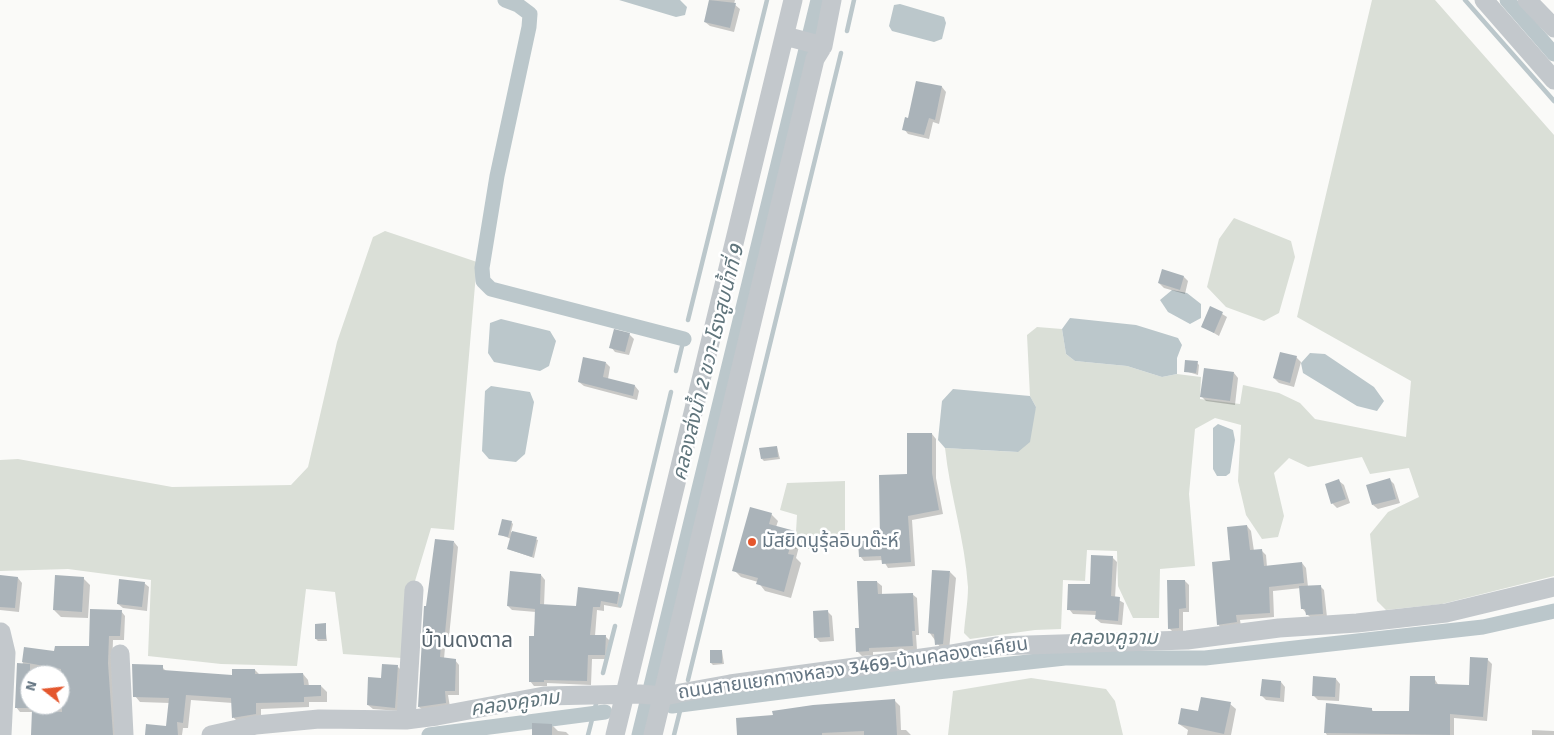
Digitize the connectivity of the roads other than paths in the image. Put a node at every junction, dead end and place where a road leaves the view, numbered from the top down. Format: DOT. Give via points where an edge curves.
graph roads {
  1 [pos="793,0"];
  2 [pos="832,0"];
  3 [pos="1484,0"];
  4 [pos="1528,0"];
  5 [pos="1554,28"];
  6 [pos="789,37"];
  7 [pos="819,45"];
  8 [pos="1554,80"];
  9 [pos="1554,587"];
  10 [pos="414,590"];
  11 [pos="1,632"];
  12 [pos="120,654"];
  13 [pos="646,695"];
  14 [pos="406,720"];
  15 [pos="2,735"];
  16 [pos="124,735"];
  17 [pos="211,735"];
  18 [pos="615,735"];
  19 [pos="653,735"];
  1 -- 6 [label="street"];
  2 -- 7 [label="street"];
  3 -- 8 [label="street"];
  4 -- 5 [label="street"];
  6 -- 7 [label="street"];
  6 -- 13 [label="street"];
  7 -- 13 [label="street"];
  9 -- 13 [label="street, ถนนสายแยกทางหลวง 3469-บ้านคลองตะเคียน" via="1446,613 1279,628 1209,638 996,646"];
  10 -- 14 [label="street"];
  11 -- 15 [label="street" via="6,653"];
  12 -- 16 [label="street"];
  13 -- 14 [label="street, ถนนสายแยกทางหลวง 3469-บ้านคลองตะเคียน" via="544,696"];
  13 -- 18 [label="street"];
  13 -- 19 [label="street"];
  14 -- 17 [label="street, ถนนสายแยกทางหลวง 3469-บ้านคลองตะเคียน" via="320,719 256,725"];
}
